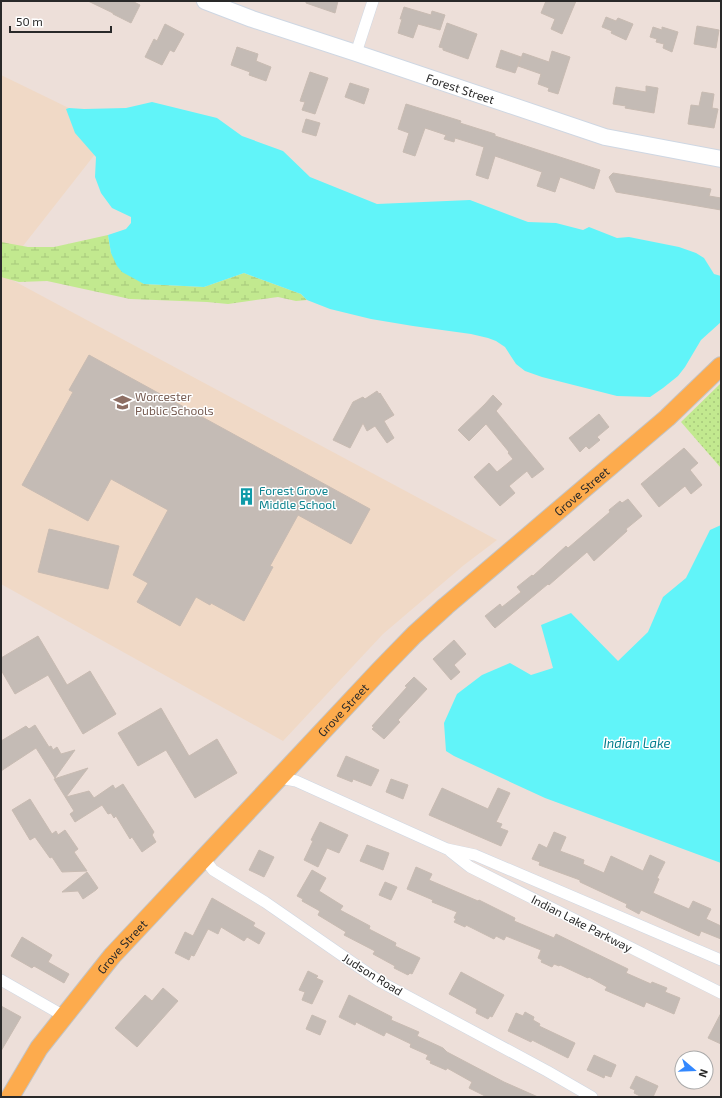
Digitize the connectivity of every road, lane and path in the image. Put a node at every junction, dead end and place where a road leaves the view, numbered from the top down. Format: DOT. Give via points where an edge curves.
graph roads {
  1 [pos="205,1"];
  2 [pos="373,1"];
  3 [pos="356,53"];
  4 [pos="721,159"];
  5 [pos="721,366"];
  6 [pos="280,778"];
  7 [pos="447,849"];
  8 [pos="204,858"];
  9 [pos="721,960"];
  10 [pos="1,980"];
  11 [pos="721,993"];
  12 [pos="64,1016"];
  13 [pos="10,1097"];
  14 [pos="592,1097"];
  1 -- 3 [label="main road, Forest Street"];
  2 -- 3 [label="street"];
  3 -- 4 [label="main road, Forest Street" via="605,137"];
  5 -- 6 [label="main road, Grove Street" via="667,418 414,635"];
  6 -- 7 [label="street, Indian Lake Parkway" via="296,781"];
  6 -- 8 [label="main road, Grove Street"];
  7 -- 9 [label="street, Indian Lake Parkway" via="475,855"];
  7 -- 11 [label="street, Indian Lake Parkway" via="470,866"];
  8 -- 12 [label="main road, Grove Street" via="112,956"];
  8 -- 14 [label="street, Judson Road" via="213,870 265,902 379,981"];
  10 -- 12 [label="street"];
  12 -- 13 [label="main road, Grove Street" via="39,1048"];
}
